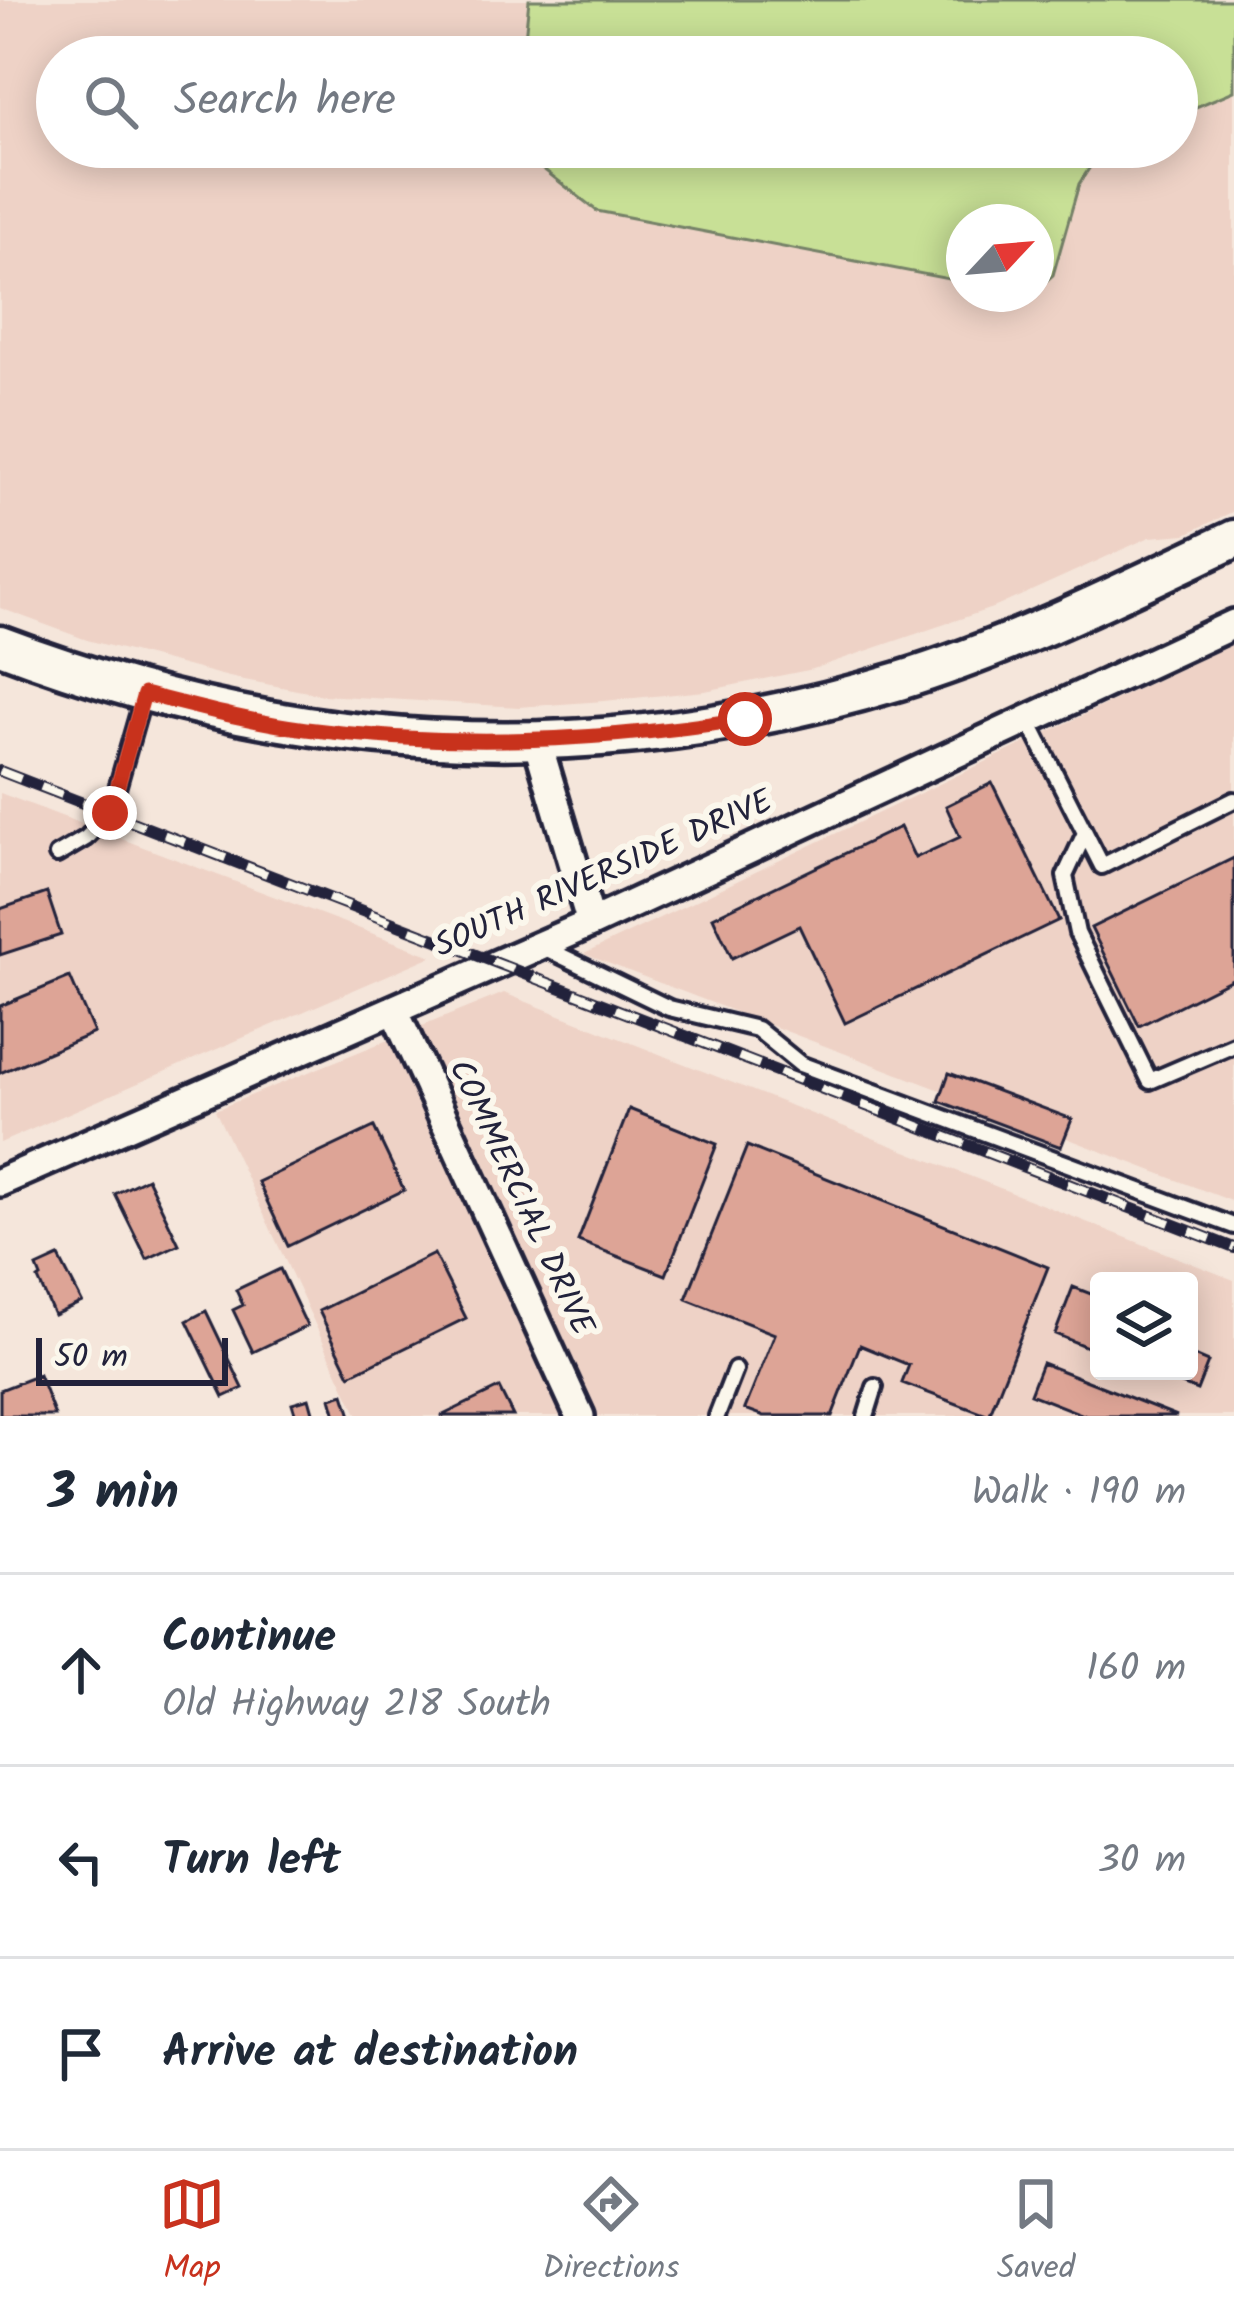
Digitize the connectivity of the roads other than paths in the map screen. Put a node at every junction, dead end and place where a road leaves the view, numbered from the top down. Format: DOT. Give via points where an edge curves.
graph roads {
  1 [pos="1234,539"];
  2 [pos="1233,625"];
  3 [pos="0,645"];
  4 [pos="144,694"];
  5 [pos="1028,720"];
  6 [pos="537,741"];
  7 [pos="1234,800"];
  8 [pos="1085,833"];
  9 [pos="56,854"];
  10 [pos="591,923"];
  11 [pos="538,945"];
  12 [pos="394,1010"];
  13 [pos="1234,1045"];
  14 [pos="0,1182"];
  15 [pos="1234,1226"];
  16 [pos="735,1370"];
  17 [pos="875,1387"];
  18 [pos="580,1416"];
  19 [pos="717,1416"];
  20 [pos="866,1416"];
  1 -- 6 [label="main road" via="902,680 745,719"];
  2 -- 5 [label="street, SOUTH RIVERSIDE DRIVE"];
  3 -- 4 [label="main road"];
  4 -- 6 [label="main road" via="304,729"];
  4 -- 9 [label="lane" via="110,813"];
  5 -- 8 [label="lane"];
  5 -- 10 [label="street, SOUTH RIVERSIDE DRIVE"];
  6 -- 10 [label="street"];
  7 -- 8 [label="lane" via="1102,866"];
  8 -- 13 [label="lane" via="1065,876 1077,933 1150,1081"];
  10 -- 11 [label="street, SOUTH RIVERSIDE DRIVE"];
  11 -- 12 [label="street, SOUTH RIVERSIDE DRIVE"];
  11 -- 15 [label="lane" via="669,1008 757,1029 800,1064"];
  12 -- 14 [label="street, SOUTH RIVERSIDE DRIVE"];
  12 -- 18 [label="street, COMMERCIAL DRIVE"];
  16 -- 19 [label="lane"];
  17 -- 20 [label="lane"];
}
